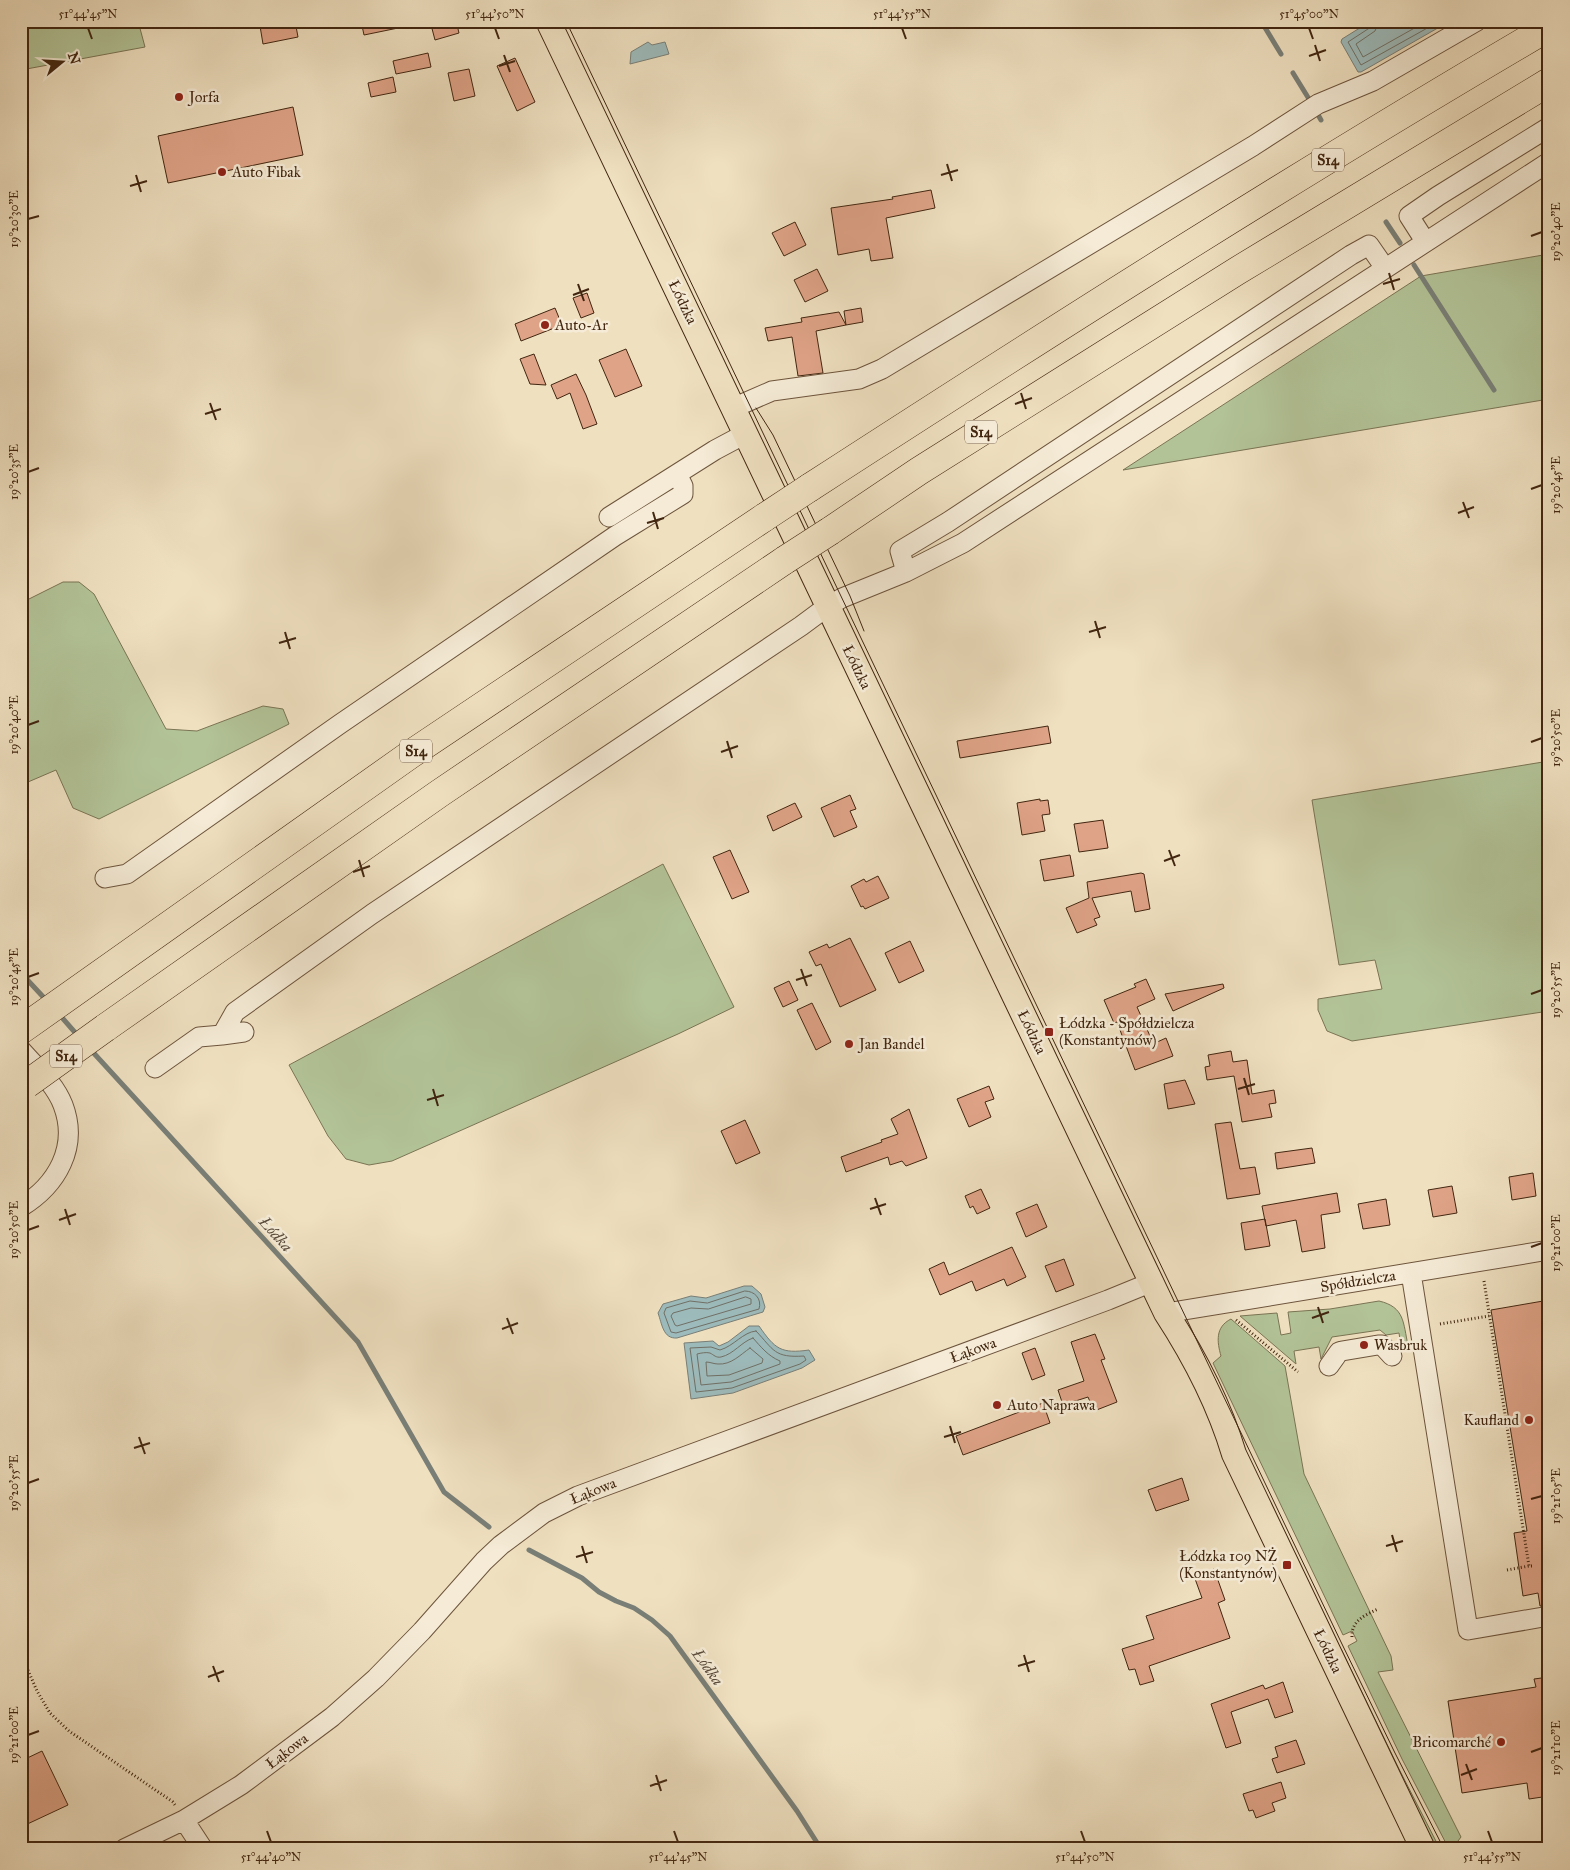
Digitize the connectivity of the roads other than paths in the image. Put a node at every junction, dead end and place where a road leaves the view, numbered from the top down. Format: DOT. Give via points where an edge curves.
graph roads {
  1 [pos="548,21"];
  2 [pos="1477,21"];
  3 [pos="1549,27"];
  4 [pos="1549,82"];
  5 [pos="1549,127"];
  6 [pos="1549,162"];
  7 [pos="1425,241"];
  8 [pos="1385,268"];
  9 [pos="733,408"];
  10 [pos="746,434"];
  11 [pos="677,474"];
  12 [pos="609,517"];
  13 [pos="906,572"];
  14 [pos="828,606"];
  15 [pos="105,878"];
  16 [pos="21,1030"];
  17 [pos="244,1032"];
  18 [pos="222,1035"];
  19 [pos="21,1050"];
  20 [pos="155,1068"];
  21 [pos="24,1086"];
  22 [pos="21,1207"];
  23 [pos="1549,1250"];
  24 [pos="1411,1273"];
  25 [pos="1152,1282"];
  26 [pos="1166,1313"];
  27 [pos="1387,1350"];
  28 [pos="1334,1359"];
  29 [pos="1549,1616"];
  30 [pos="184,1820"];
  31 [pos="124,1849"];
  32 [pos="203,1849"];
  33 [pos="1423,1849"];
  1 -- 9 [label="main road, Łódzka"];
  2 -- 9 [label="street" via="1373,81 1318,104 882,369 859,379 772,391"];
  3 -- 16 [label="highway, S14, bridge" via="1109,295 764,517 419,749"];
  4 -- 21 [label="highway, S14, bridge" via="1238,270 919,471 440,794"];
  5 -- 7 [label="street" via="1409,216"];
  6 -- 7 [label="street"];
  7 -- 8 [label="street"];
  8 -- 13 [label="street" via="963,543"];
  8 -- 13 [label="street" via="1369,245 1351,255 900,551"];
  9 -- 10 [label="main road, Łódzka"];
  10 -- 11 [label="street"];
  10 -- 14 [label="main road, Łódzka"];
  11 -- 12 [label="street"];
  11 -- 15 [label="street" via="683,494 615,536 348,718 127,874"];
  13 -- 14 [label="street"];
  14 -- 18 [label="street" via="372,914 235,1012"];
  14 -- 25 [label="main road, Łódzka"];
  17 -- 18 [label="street"];
  18 -- 20 [label="street" via="199,1037"];
  19 -- 22 [label="street" via="52,1086 69,1123 69,1139 57,1174"];
  23 -- 24 [label="street, Spółdzielcza"];
  24 -- 26 [label="street, Spółdzielcza"];
  24 -- 29 [label="street" via="1468,1630"];
  25 -- 26 [label="main road, Łódzka"];
  25 -- 30 [label="street, Łąkowa" via="578,1496 544,1513 484,1561 422,1631 332,1717 241,1785"];
  26 -- 33 [label="main road, Łódzka" via="1172,1349 1181,1372 1219,1436 1234,1454"];
  27 -- 28 [label="street" via="1378,1345"];
  30 -- 31 [label="street, Łąkowa"];
  30 -- 32 [label="street"];
}
